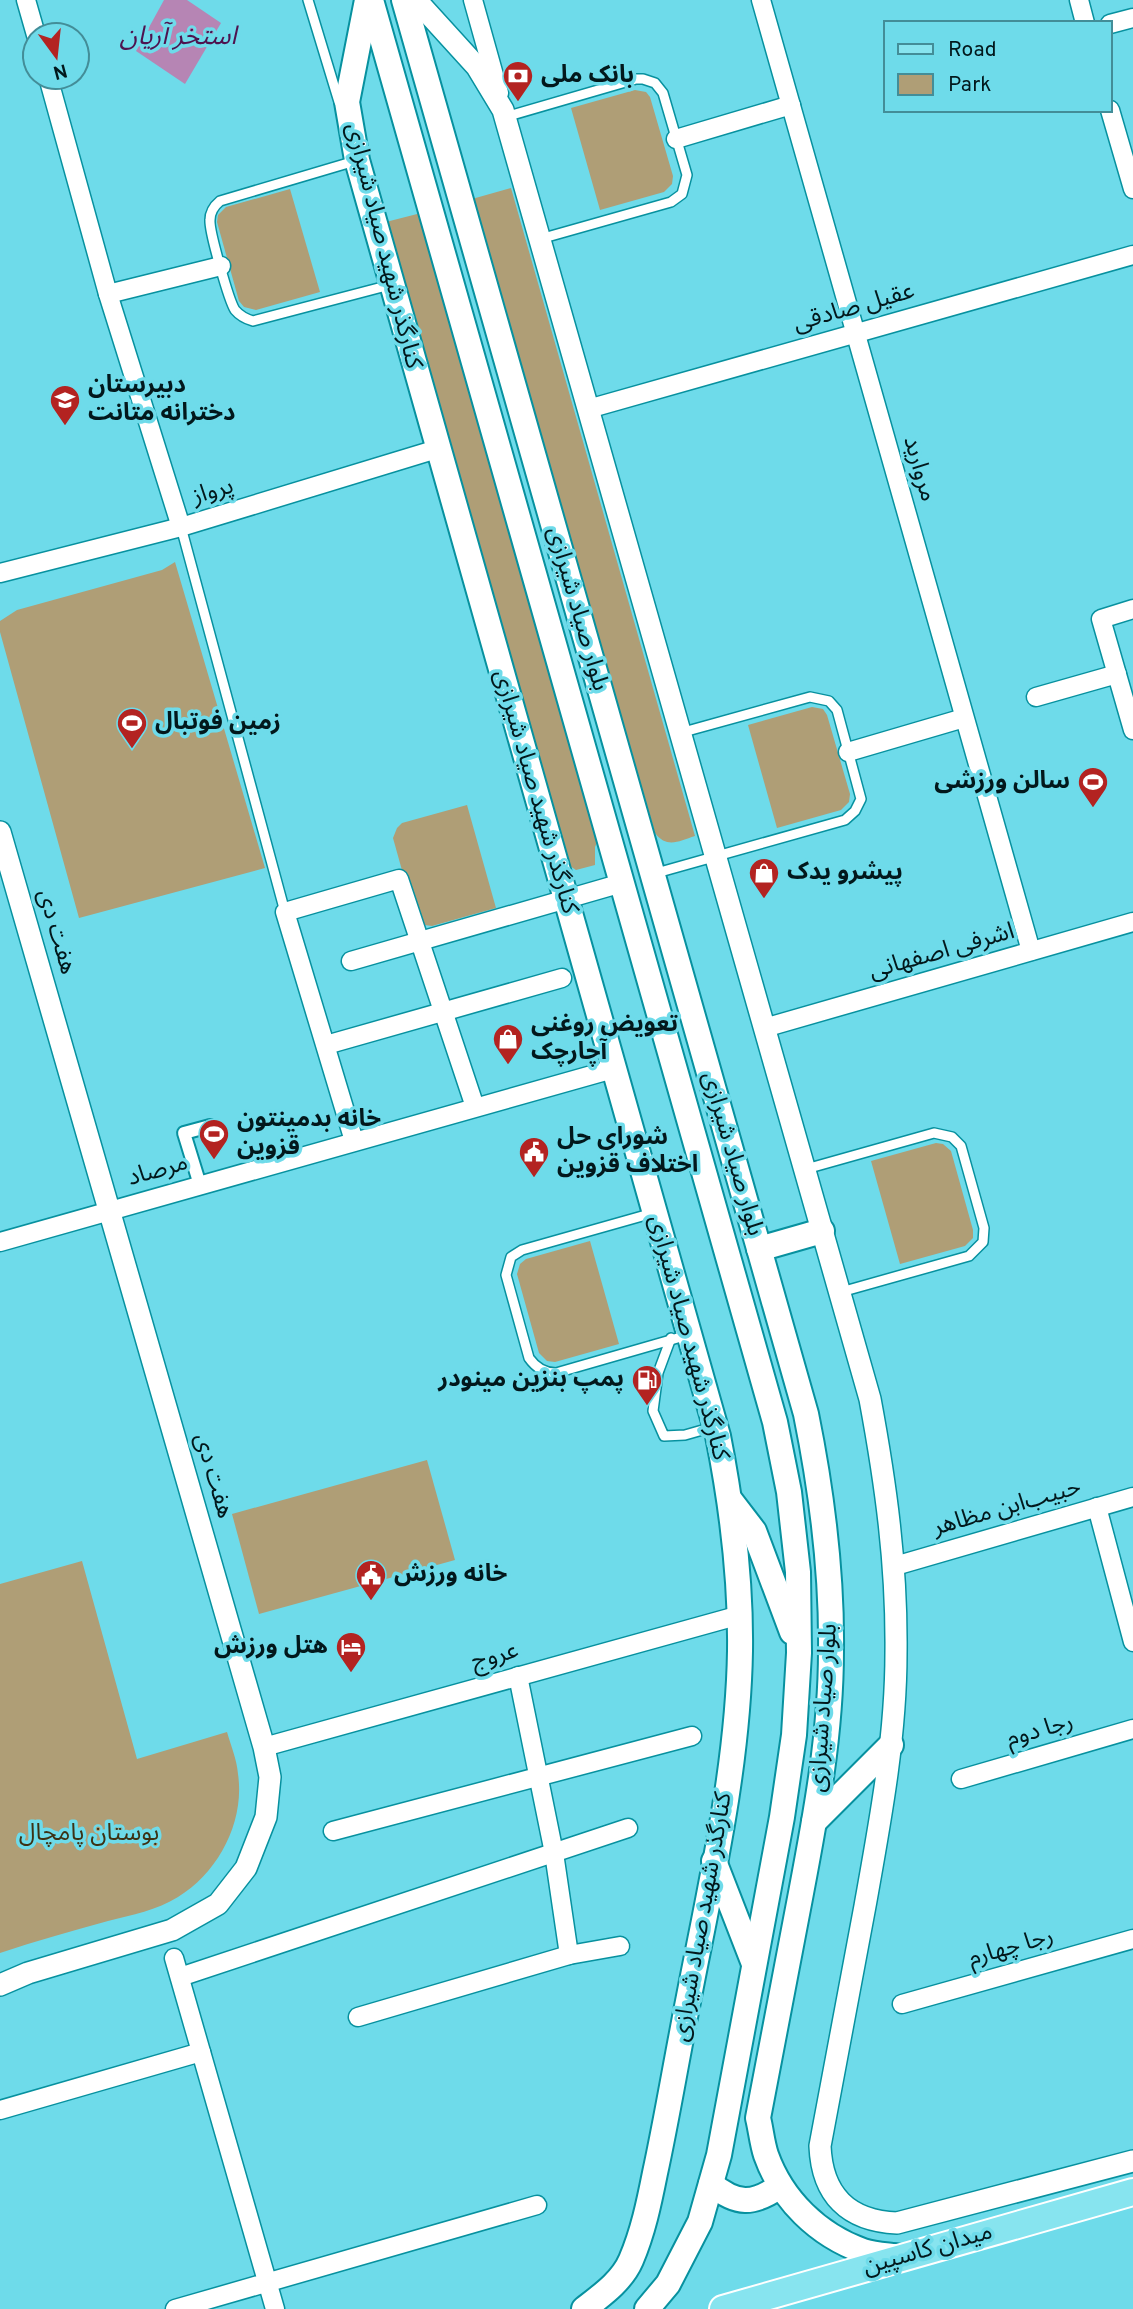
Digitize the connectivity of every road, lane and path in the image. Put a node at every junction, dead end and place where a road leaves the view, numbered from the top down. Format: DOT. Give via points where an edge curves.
graph roads {
  1 [pos="26,0"];
  2 [pos="308,0"];
  3 [pos="369,0"];
  4 [pos="404,0"];
  5 [pos="416,0"];
  6 [pos="473,0"];
  7 [pos="761,0"];
  8 [pos="1079,0"];
  9 [pos="1133,18"];
  10 [pos="32,21"];
  11 [pos="1084,21"];
  12 [pos="1112,23"];
  13 [pos="52,91"];
  14 [pos="791,105"];
  15 [pos="1111,112"];
  16 [pos="504,114"];
  17 [pos="676,139"];
  18 [pos="1128,151"];
  19 [pos="357,160"];
  20 [pos="1133,189"];
  21 [pos="540,239"];
  22 [pos="1133,254"];
  23 [pos="221,265"];
  24 [pos="391,285"];
  25 [pos="108,293"];
  26 [pos="855,334"];
  27 [pos="588,409"];
  28 [pos="437,449"];
  29 [pos="181,527"];
  30 [pos="0,573"];
  31 [pos="1133,609"];
  32 [pos="1117,674"];
  33 [pos="1036,697"];
  34 [pos="964,718"];
  35 [pos="1133,730"];
  36 [pos="680,733"];
  37 [pos="848,752"];
  38 [pos="0,832"];
  39 [pos="715,856"];
  40 [pos="653,874"];
  41 [pos="622,883"];
  42 [pos="565,899"];
  43 [pos="285,912"];
  44 [pos="1133,922"];
  45 [pos="420,942"];
  46 [pos="1031,951"];
  47 [pos="351,961"];
  48 [pos="562,978"];
  49 [pos="443,1012"];
  50 [pos="764,1028"];
  51 [pos="326,1045"];
  52 [pos="613,1069"];
  53 [pos="475,1107"];
  54 [pos="210,1125"];
  55 [pos="354,1141"];
  56 [pos="804,1169"];
  57 [pos="200,1185"];
  58 [pos="109,1210"];
  59 [pos="654,1212"];
  60 [pos="822,1231"];
  61 [pos="0,1242"];
  62 [pos="760,1249"];
  63 [pos="839,1292"];
  64 [pos="681,1332"];
  65 [pos="715,1426"];
  66 [pos="1133,1497"];
  67 [pos="730,1501"];
  68 [pos="1097,1507"];
  69 [pos="895,1566"];
  70 [pos="740,1615"];
  71 [pos="1133,1642"];
  72 [pos="799,1653"];
  73 [pos="519,1676"];
  74 [pos="1133,1729"];
  75 [pos="692,1736"];
  76 [pos="891,1745"];
  77 [pos="264,1747"];
  78 [pos="537,1777"];
  79 [pos="961,1779"];
  80 [pos="814,1822"];
  81 [pos="628,1828"];
  82 [pos="333,1831"];
  83 [pos="554,1853"];
  84 [pos="714,1860"];
  85 [pos="1133,1939"];
  86 [pos="620,1946"];
  87 [pos="569,1955"];
  88 [pos="174,1958"];
  89 [pos="754,1964"];
  90 [pos="180,1977"];
  91 [pos="0,1985"];
  92 [pos="902,2004"];
  93 [pos="358,2017"];
  94 [pos="201,2052"];
  95 [pos="0,2110"];
  96 [pos="1133,2161"];
  97 [pos="1097,2172"];
  98 [pos="711,2185"];
  99 [pos="780,2186"];
  100 [pos="1133,2190"];
  101 [pos="537,2205"];
  102 [pos="901,2257"];
  103 [pos="268,2282"];
  104 [pos="175,2309"];
  105 [pos="275,2309"];
  106 [pos="584,2309"];
  107 [pos="647,2309"];
  108 [pos="723,2309"];
  1 -- 10 [label="street"];
  2 -- 19 [label="lane"];
  3 -- 19 [label="main road, کنارگذر شهید صیاد شیرازی" via="347,102"];
  3 -- 41 [label="main road, بلوار صیاد شیرازی"];
  4 -- 40 [label="main road, بلوار صیاد شیرازی"];
  5 -- 16 [label="street" via="477,67"];
  6 -- 16 [label="street"];
  7 -- 14 [label="street, مروارید"];
  8 -- 11 [label="street"];
  9 -- 12 [label="street"];
  13 -- 25 [label="street"];
  14 -- 17 [label="street"];
  14 -- 26 [label="street, مروارید"];
  15 -- 18 [label="street"];
  16 -- 17 [label="lane" via="643,79 655,83 663,93"];
  16 -- 21 [label="street"];
  17 -- 21 [label="lane" via="687,175 677,198"];
  18 -- 20 [label="street"];
  19 -- 23 [label="lane" via="220,201 210,223"];
  19 -- 24 [label="main road, کنارگذر شهید صیاد شیرازی"];
  21 -- 27 [label="street"];
  22 -- 26 [label="street, عقیل صادقی"];
  23 -- 24 [label="lane" via="233,306 253,321"];
  23 -- 25 [label="street"];
  24 -- 28 [label="main road, کنارگذر شهید صیاد شیرازی"];
  25 -- 29 [label="street"];
  26 -- 27 [label="street, عقیل صادقی"];
  26 -- 34 [label="street, مروارید"];
  27 -- 36 [label="street"];
  28 -- 29 [label="street, پرواز"];
  28 -- 42 [label="main road, کنارگذر شهید صیاد شیرازی"];
  29 -- 30 [label="street, پرواز"];
  29 -- 43 [label="lane"];
  31 -- 32 [label="street" via="1101,618"];
  32 -- 33 [label="street"];
  32 -- 35 [label="street"];
  34 -- 37 [label="street"];
  34 -- 46 [label="street, مروارید"];
  36 -- 37 [label="lane" via="817,696 837,710"];
  36 -- 39 [label="street"];
  37 -- 39 [label="lane" via="860,792 859,806 851,816"];
  38 -- 58 [label="street, هفت دی"];
  39 -- 40 [label="lane"];
  39 -- 50 [label="street"];
  40 -- 62 [label="main road, بلوار صیاد شیرازی"];
  41 -- 42 [label="street"];
  41 -- 72 [label="main road, بلوار صیاد شیرازی" via="775,1422 798,1572"];
  42 -- 45 [label="street"];
  42 -- 52 [label="main road, کنارگذر شهید صیاد شیرازی"];
  43 -- 45 [label="street" via="399,879"];
  43 -- 51 [label="street"];
  44 -- 46 [label="street, اشرفی اصفهانی"];
  45 -- 47 [label="street"];
  45 -- 49 [label="street"];
  46 -- 50 [label="street, اشرفی اصفهانی"];
  48 -- 49 [label="street"];
  49 -- 51 [label="street"];
  49 -- 53 [label="street"];
  50 -- 56 [label="street"];
  51 -- 55 [label="street"];
  52 -- 53 [label="street, مرصاد"];
  52 -- 59 [label="main road, کنارگذر شهید صیاد شیرازی"];
  53 -- 55 [label="street, مرصاد"];
  54 -- 57 [label="street" via="184,1133"];
  55 -- 57 [label="street, مرصاد"];
  56 -- 60 [label="street"];
  56 -- 63 [label="lane" via="934,1133 947,1134 961,1146 984,1228 983,1242 969,1256"];
  57 -- 58 [label="street, مرصاد"];
  58 -- 61 [label="street, مرصاد"];
  58 -- 77 [label="street, هفت دی"];
  59 -- 64 [label="main road, کنارگذر شهید صیاد شیرازی"];
  59 -- 64 [label="lane" via="522,1250 511,1257 506,1275 529,1358 543,1371 556,1373"];
  60 -- 62 [label="main road"];
  60 -- 63 [label="street"];
  62 -- 80 [label="main road, بلوار صیاد شیرازی" via="806,1415 821,1487 830,1570 826,1738"];
  63 -- 69 [label="street" via="870,1399"];
  64 -- 65 [label="main road, کنارگذر شهید صیاد شیرازی"];
  64 -- 65 [label="lane" via="658,1373 653,1410 664,1436"];
  65 -- 67 [label="main road, کنارگذر شهید صیاد شیرازی"];
  66 -- 68 [label="street, حبیب‌ابن مظاهر"];
  67 -- 70 [label="main road, کنارگذر شهید صیاد شیرازی"];
  67 -- 72 [label="main road" via="754,1531"];
  68 -- 69 [label="street, حبیب‌ابن مظاهر"];
  68 -- 71 [label="street"];
  69 -- 76 [label="street"];
  70 -- 73 [label="street, عروج"];
  70 -- 84 [label="main road, کنارگذر شهید صیاد شیرازی" via="736,1730"];
  72 -- 89 [label="main road, بلوار صیاد شیرازی" via="794,1735"];
  73 -- 77 [label="street, عروج"];
  73 -- 78 [label="street"];
  74 -- 79 [label="street, رجا دوم"];
  75 -- 78 [label="street"];
  76 -- 80 [label="main road"];
  76 -- 97 [label="street" via="820,2146 826,2181 847,2208 862,2217 897,2223"];
  77 -- 91 [label="street, هفت دی" via="270,1777 266,1817 246,1868 218,1904 172,1930"];
  78 -- 82 [label="street"];
  78 -- 83 [label="street"];
  80 -- 99 [label="main road, بلوار صیاد شیرازی" via="758,2118 765,2153"];
  81 -- 83 [label="street"];
  83 -- 87 [label="street"];
  83 -- 90 [label="street"];
  84 -- 89 [label="main road"];
  84 -- 106 [label="main road, کنارگذر شهید صیاد شیرازی" via="644,2222 630,2263 612,2288"];
  85 -- 92 [label="street, رجا چهارم"];
  86 -- 87 [label="street"];
  87 -- 93 [label="street"];
  88 -- 90 [label="street"];
  89 -- 98 [label="main road, بلوار صیاد شیرازی"];
  90 -- 94 [label="street"];
  94 -- 95 [label="street"];
  94 -- 103 [label="street"];
  96 -- 97 [label="street"];
  97 -- 100 [label="street"];
  98 -- 99 [label="main road" via="726,2196 745,2201 764,2197"];
  98 -- 107 [label="main road, بلوار صیاد شیرازی" via="700,2222 668,2284"];
  99 -- 102 [label="main road, بلوار صیاد شیرازی" via="803,2215 832,2237 865,2251"];
  100 -- 102 [label="main road, میدان کاسپین"];
  101 -- 103 [label="street"];
  102 -- 108 [label="main road, میدان کاسپین"];
  103 -- 104 [label="street"];
  103 -- 105 [label="street"];
}
